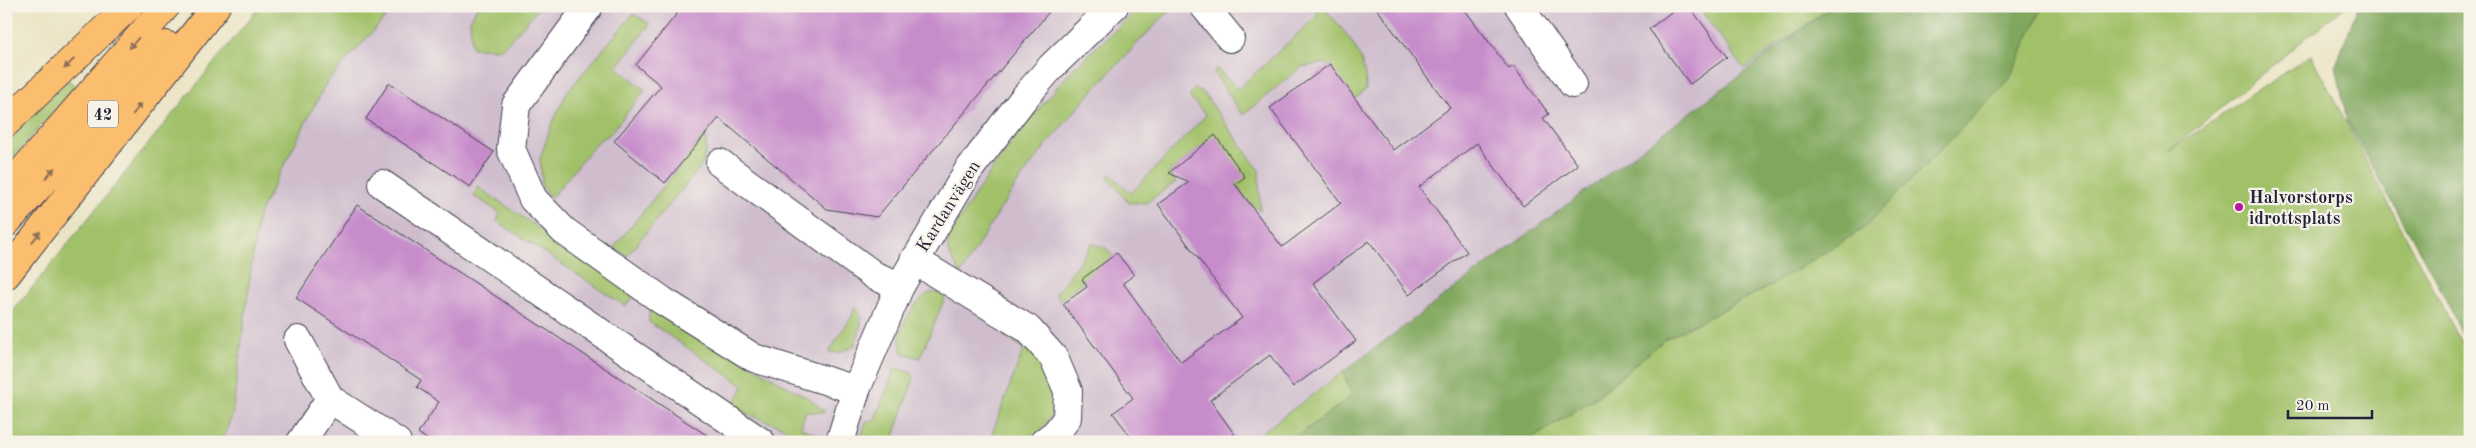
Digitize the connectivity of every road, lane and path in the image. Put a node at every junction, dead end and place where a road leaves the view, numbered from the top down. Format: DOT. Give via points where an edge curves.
graph roads {
  1 [pos="130,6"];
  2 [pos="166,6"];
  3 [pos="201,6"];
  4 [pos="216,6"];
  5 [pos="588,6"];
  6 [pos="1114,6"];
  7 [pos="1204,6"];
  8 [pos="1518,6"];
  9 [pos="1230,38"];
  10 [pos="1573,84"];
  11 [pos="6,123"];
  12 [pos="720,163"];
  13 [pos="382,184"];
  14 [pos="6,190"];
  15 [pos="6,222"];
  16 [pos="914,260"];
  17 [pos="6,275"];
  18 [pos="900,286"];
  19 [pos="298,340"];
  20 [pos="856,390"];
  21 [pos="330,399"];
  22 [pos="301,442"];
  23 [pos="397,442"];
  24 [pos="761,442"];
  25 [pos="840,442"];
  26 [pos="1044,442"];
  1 -- 11 [label="main road, one-way"];
  2 -- 14 [label="main road, 42, one-way"];
  15 -- 3 [label="main road, 42, one-way"];
  17 -- 4 [label="main road, one-way"];
  5 -- 20 [label="street" via="516,105 512,149 533,199 572,236 663,301 754,358"];
  6 -- 16 [label="street, Kardanvägen" via="1024,98 968,171"];
  7 -- 9 [label="street"];
  8 -- 10 [label="street"];
  12 -- 18 [label="street" via="875,276"];
  13 -- 24 [label="street"];
  16 -- 18 [label="street, Kardanvägen"];
  16 -- 26 [label="street" via="1028,328 1054,358 1068,391 1066,418 1056,433"];
  18 -- 20 [label="street, Kardanvägen"];
  19 -- 21 [label="street"];
  20 -- 25 [label="street, Kardanvägen"];
  21 -- 22 [label="street"];
  21 -- 23 [label="street"];
}
